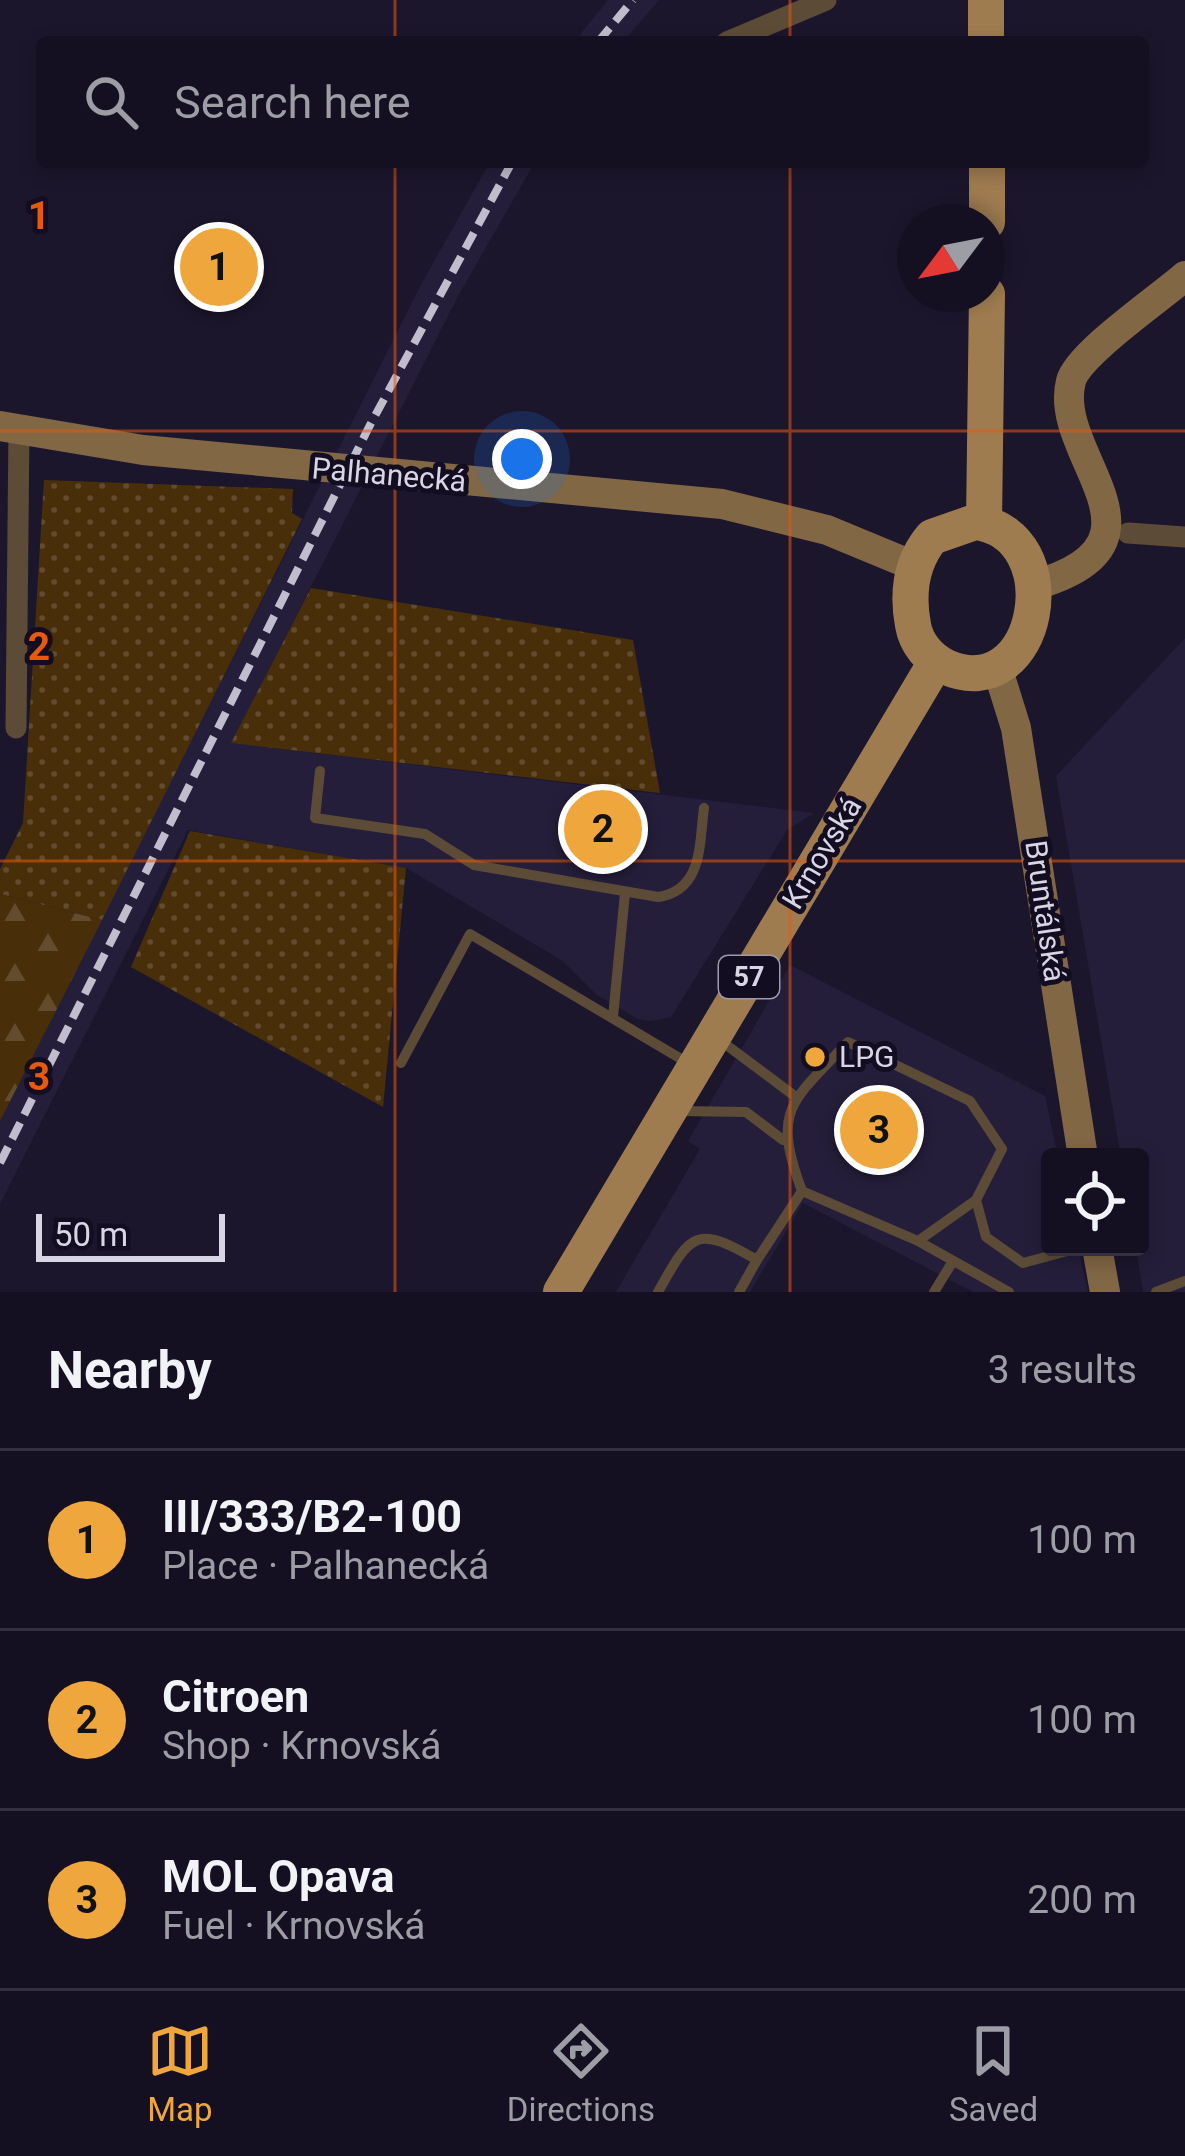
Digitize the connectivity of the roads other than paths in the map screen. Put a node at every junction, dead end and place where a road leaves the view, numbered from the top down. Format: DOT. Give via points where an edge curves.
graph roads {
  1 [pos="826,0"];
  2 [pos="986,0"];
  3 [pos="741,36"];
  4 [pos="986,36"];
  5 [pos="987,168"];
  6 [pos="987,204"];
  7 [pos="1185,276"];
  8 [pos="987,312"];
  9 [pos="9,427"];
  10 [pos="985,524"];
  11 [pos="1128,532"];
  12 [pos="1185,537"];
  13 [pos="914,566"];
  14 [pos="1033,586"];
  15 [pos="936,662"];
  16 [pos="997,667"];
  17 [pos="16,728"];
  18 [pos="320,772"];
  19 [pos="704,808"];
  20 [pos="625,893"];
  21 [pos="613,1017"];
  22 [pos="705,1052"];
  23 [pos="401,1063"];
  24 [pos="796,1097"];
  25 [pos="670,1111"];
  26 [pos="783,1140"];
  27 [pos="1082,1148"];
  28 [pos="802,1191"];
  29 [pos="976,1200"];
  30 [pos="918,1241"];
  31 [pos="1049,1256"];
  32 [pos="1099,1256"];
  33 [pos="757,1260"];
  34 [pos="953,1261"];
  35 [pos="1185,1281"];
  36 [pos="561,1292"];
  37 [pos="658,1292"];
  38 [pos="740,1292"];
  39 [pos="934,1292"];
  40 [pos="1009,1292"];
  41 [pos="1105,1292"];
  42 [pos="1156,1292"];
  1 -- 3 [label="street"];
  2 -- 4 [label="main road"];
  5 -- 6 [label="main road"];
  7 -- 11 [label="street" via="1082,362 1070,384 1075,414 1125,498"];
  8 -- 10 [label="main road"];
  9 -- 13 [label="street, Palhanecká" via="143,451 722,503 798,521"];
  9 -- 17 [label="street"];
  10 -- 13 [label="main road" via="945,529"];
  10 -- 14 [label="main road" via="1021,548"];
  11 -- 12 [label="street"];
  11 -- 14 [label="street" via="1100,570"];
  13 -- 15 [label="main road" via="915,635"];
  14 -- 16 [label="main road" via="1028,636"];
  15 -- 16 [label="main road" via="968,673"];
  15 -- 22 [label="main road, Krnovská / 57"];
  16 -- 27 [label="street, Bruntálská" via="1016,728"];
  18 -- 20 [label="lane" via="315,818 412,831 475,865"];
  19 -- 20 [label="lane" via="691,880 668,896"];
  20 -- 21 [label="lane"];
  21 -- 22 [label="lane"];
  21 -- 23 [label="lane" via="470,934"];
  22 -- 24 [label="lane"];
  22 -- 25 [label="main road, Krnovská / 57"];
  24 -- 26 [label="lane"];
  24 -- 29 [label="lane" via="848,1042 970,1101 1002,1149"];
  25 -- 26 [label="lane" via="746,1112"];
  25 -- 36 [label="main road, Krnovská / 57"];
  26 -- 28 [label="lane"];
  28 -- 30 [label="lane"];
  28 -- 33 [label="lane"];
  29 -- 30 [label="lane"];
  29 -- 31 [label="lane" via="986,1237 1024,1263"];
  30 -- 34 [label="lane"];
  32 -- 41 [label="street"];
  33 -- 37 [label="lane" via="718,1238 693,1239"];
  33 -- 38 [label="lane"];
  34 -- 39 [label="lane"];
  34 -- 40 [label="lane"];
  35 -- 42 [label="lane"];
}
